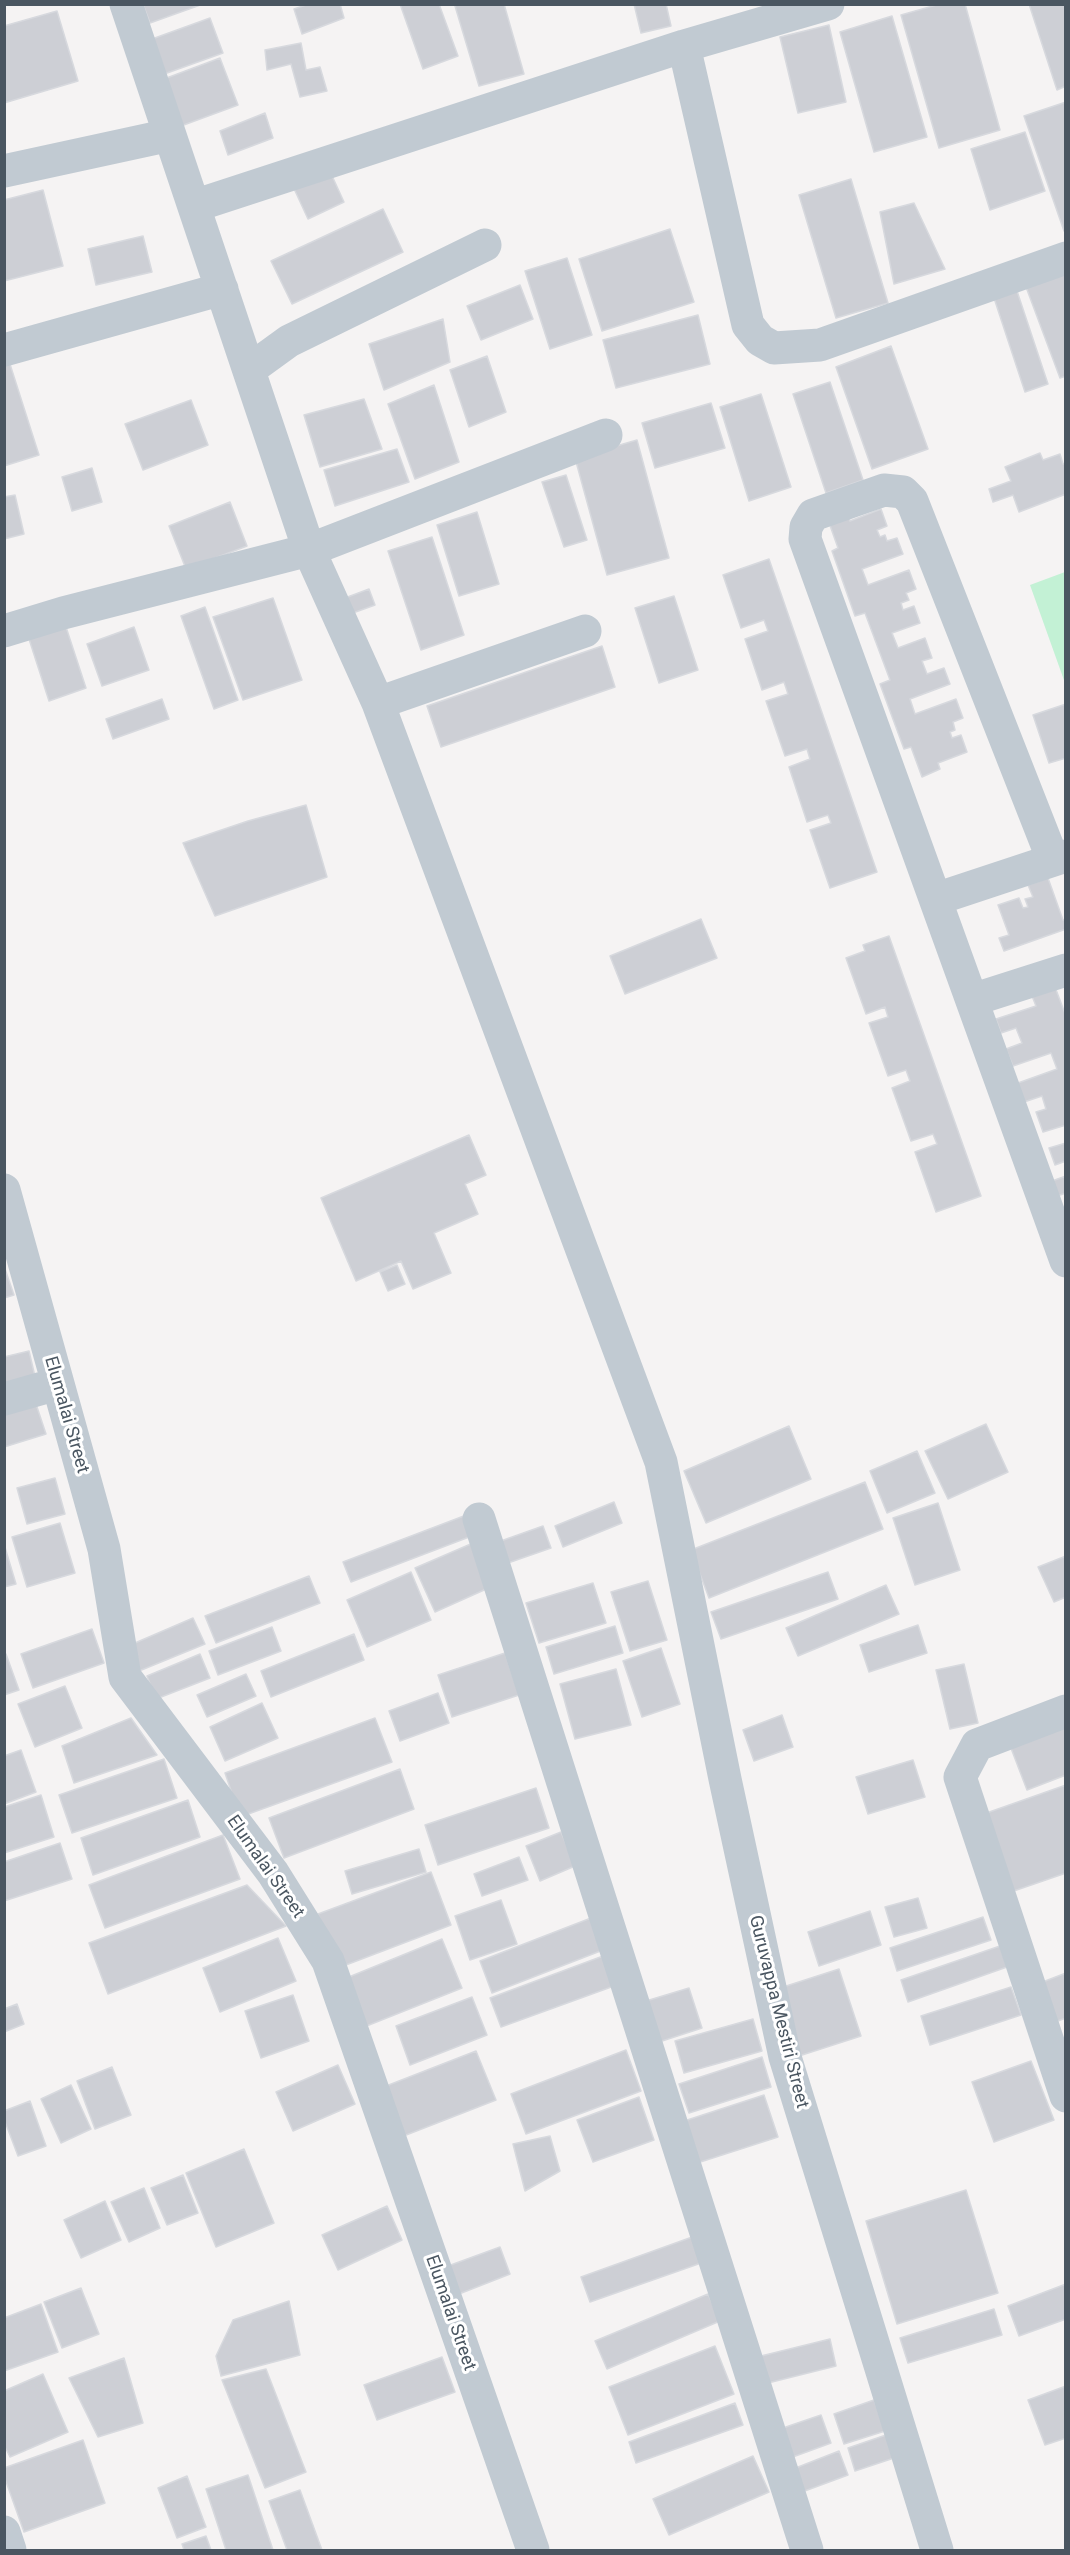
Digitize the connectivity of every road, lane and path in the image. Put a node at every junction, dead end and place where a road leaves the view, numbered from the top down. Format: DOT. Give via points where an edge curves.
graph roads {
  1 [pos="126,4"];
  2 [pos="828,4"];
  3 [pos="684,46"];
  4 [pos="170,135"];
  5 [pos="4,171"];
  6 [pos="194,206"];
  7 [pos="485,245"];
  8 [pos="1065,258"];
  9 [pos="222,289"];
  10 [pos="4,350"];
  11 [pos="249,370"];
  12 [pos="606,435"];
  13 [pos="309,550"];
  14 [pos="4,631"];
  15 [pos="585,631"];
  16 [pos="378,703"];
  17 [pos="1059,858"];
  18 [pos="936,899"];
  19 [pos="1065,970"];
  20 [pos="972,1000"];
  21 [pos="4,1190"];
  22 [pos="1065,1261"];
  23 [pos="57,1384"];
  24 [pos="4,1399"];
  25 [pos="479,1519"];
  26 [pos="1065,1712"];
  27 [pos="1065,2096"];
  28 [pos="4,2532"];
  29 [pos="10,2550"];
  30 [pos="533,2550"];
  31 [pos="807,2550"];
  32 [pos="937,2550"];
  1 -- 4 [label="street, Guruvappa Mestiri Street"];
  2 -- 3 [label="street"];
  3 -- 6 [label="street"];
  3 -- 8 [label="street" via="748,325 760,340 774,348 820,345"];
  4 -- 5 [label="street"];
  4 -- 6 [label="street, Guruvappa Mestiri Street"];
  6 -- 9 [label="street, Guruvappa Mestiri Street"];
  7 -- 11 [label="street" via="289,341"];
  9 -- 10 [label="street"];
  9 -- 11 [label="street, Guruvappa Mestiri Street"];
  11 -- 13 [label="street, Guruvappa Mestiri Street"];
  12 -- 13 [label="street"];
  13 -- 14 [label="street"];
  13 -- 16 [label="street, Guruvappa Mestiri Street"];
  15 -- 16 [label="street"];
  16 -- 32 [label="street, Guruvappa Mestiri Street" via="661,1462 785,2057"];
  17 -- 18 [label="street"];
  17 -- 18 [label="street" via="912,501 903,492 884,490 813,515 805,538"];
  18 -- 20 [label="street"];
  19 -- 20 [label="street"];
  20 -- 22 [label="street"];
  21 -- 23 [label="street, Elumalai Street"];
  23 -- 24 [label="street"];
  23 -- 30 [label="street, Elumalai Street" via="104,1549 126,1677 273,1873 328,1961"];
  25 -- 31 [label="street"];
  26 -- 27 [label="street" via="977,1746 960,1777"];
  28 -- 29 [label="street"];
}
